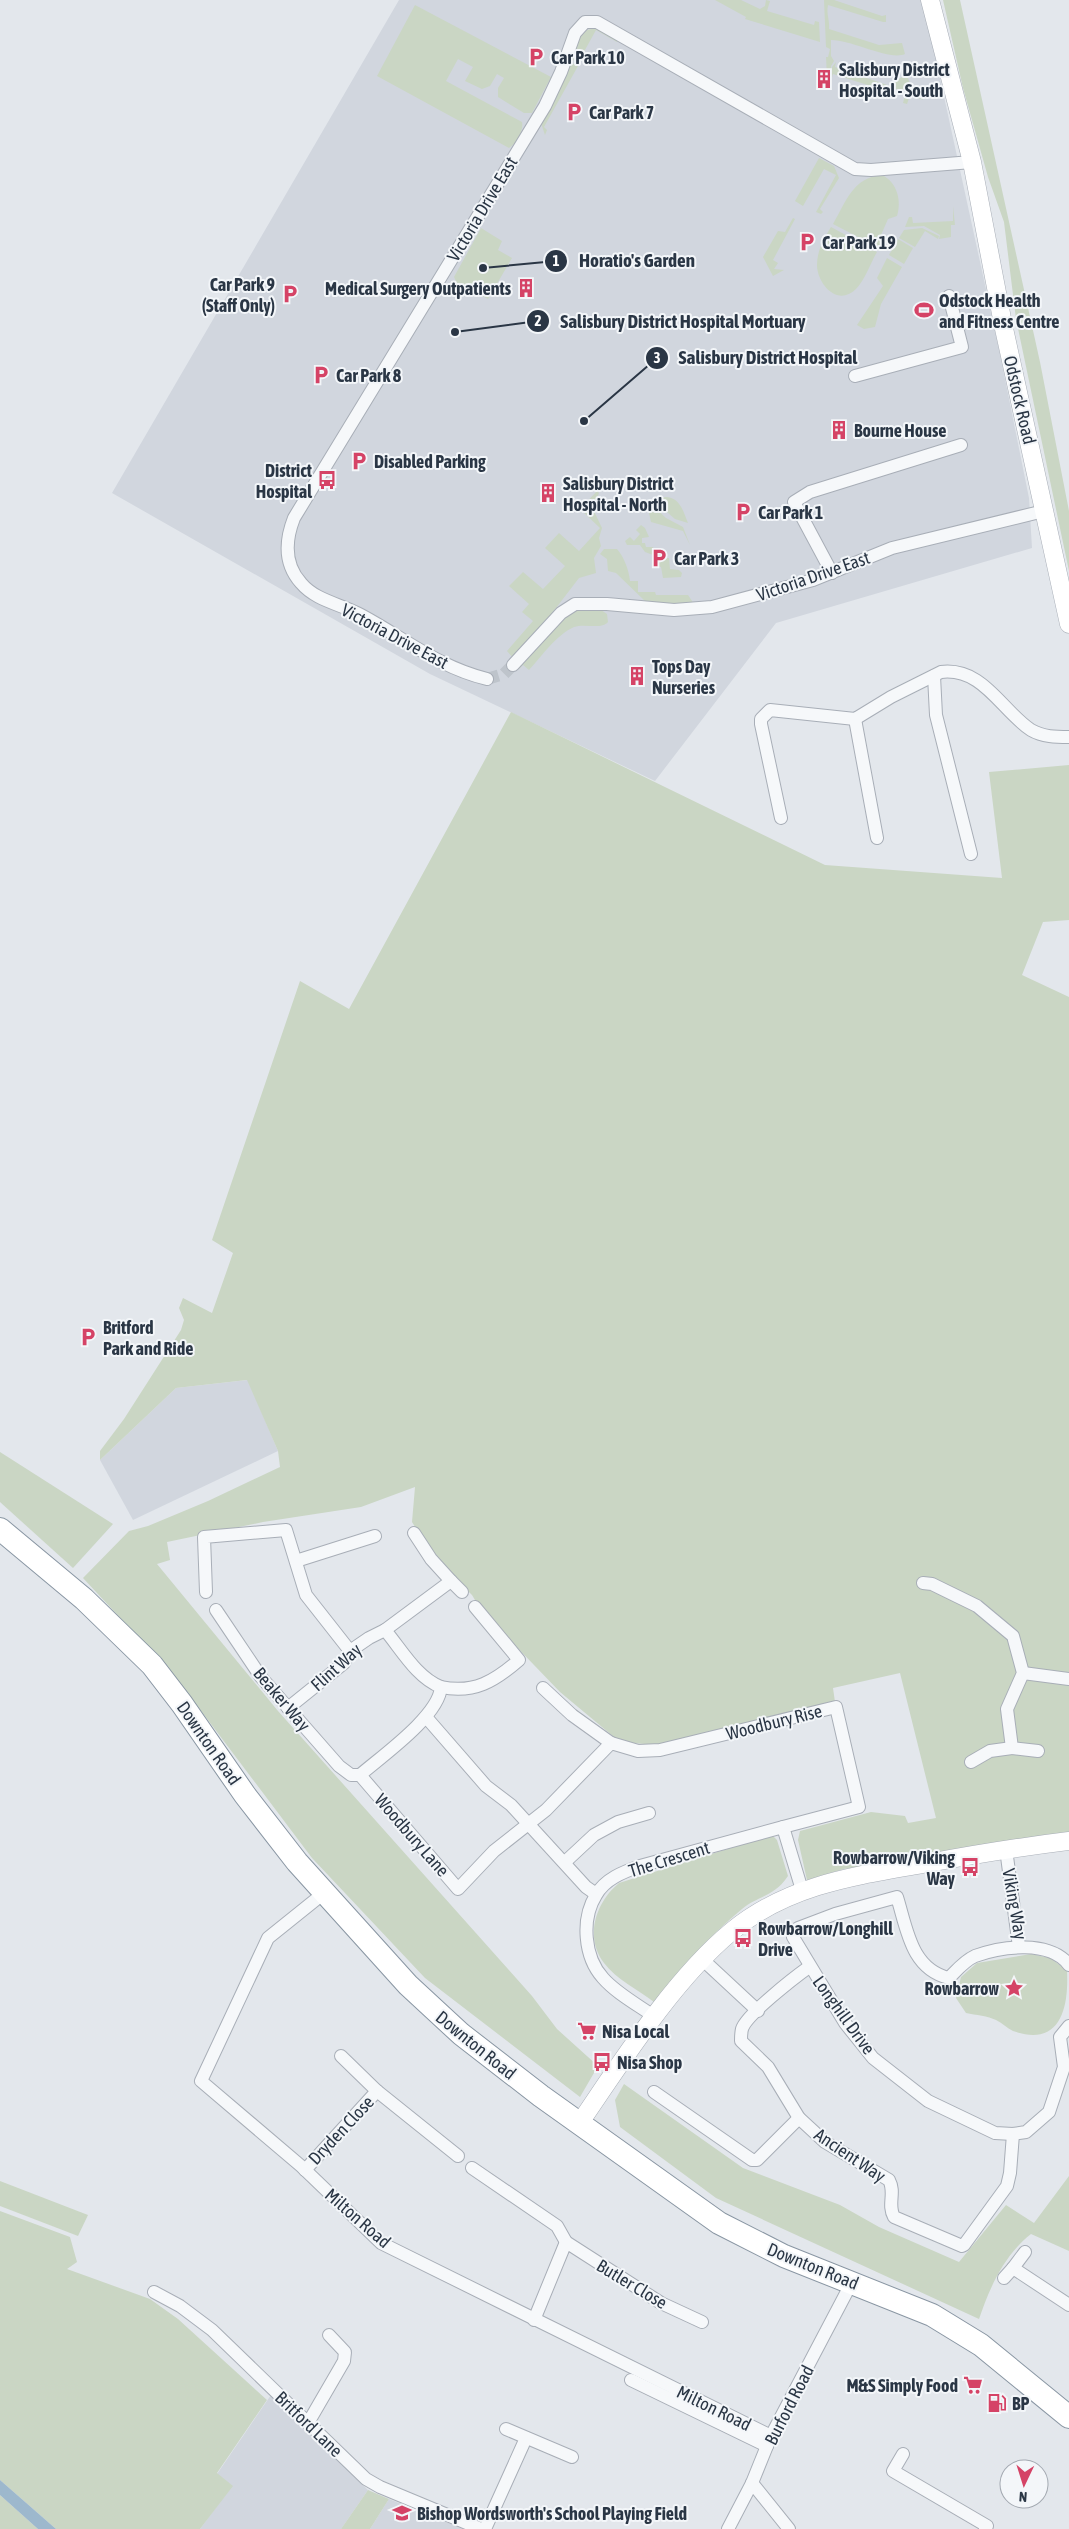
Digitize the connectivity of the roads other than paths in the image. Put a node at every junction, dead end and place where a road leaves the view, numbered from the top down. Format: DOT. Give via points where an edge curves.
graph roads {
  1 [pos="930,0"];
  2 [pos="972,162"];
  3 [pos="949,296"];
  4 [pos="855,376"];
  5 [pos="961,445"];
  6 [pos="1044,511"];
  7 [pos="832,573"];
  8 [pos="1069,624"];
  9 [pos="513,665"];
  10 [pos="934,676"];
  11 [pos="487,678"];
  12 [pos="855,719"];
  13 [pos="1069,737"];
  14 [pos="781,818"];
  15 [pos="877,838"];
  16 [pos="971,854"];
  17 [pos="0,1530"];
  18 [pos="414,1533"];
  19 [pos="375,1536"];
  20 [pos="296,1561"];
  21 [pos="451,1581"];
  22 [pos="928,1587"];
  23 [pos="206,1592"];
  24 [pos="462,1592"];
  25 [pos="475,1607"];
  26 [pos="216,1610"];
  27 [pos="386,1630"];
  28 [pos="350,1651"];
  29 [pos="1023,1673"];
  30 [pos="1069,1679"];
  31 [pos="441,1687"];
  32 [pos="543,1688"];
  33 [pos="288,1708"];
  34 [pos="426,1717"];
  35 [pos="611,1743"];
  36 [pos="1012,1748"];
  37 [pos="1038,1751"];
  38 [pos="971,1762"];
  39 [pos="360,1775"];
  40 [pos="860,1807"];
  41 [pos="649,1813"];
  42 [pos="529,1824"];
  43 [pos="783,1827"];
  44 [pos="1069,1841"];
  45 [pos="1006,1849"];
  46 [pos="564,1862"];
  47 [pos="802,1890"];
  48 [pos="324,1893"];
  49 [pos="596,1894"];
  50 [pos="1019,1947"];
  51 [pos="1067,1957"];
  52 [pos="702,1959"];
  53 [pos="809,1967"];
  54 [pos="758,2011"];
  55 [pos="655,2017"];
  56 [pos="1069,2026"];
  57 [pos="341,2056"];
  58 [pos="377,2091"];
  59 [pos="654,2092"];
  60 [pos="799,2118"];
  61 [pos="579,2124"];
  62 [pos="1013,2134"];
  63 [pos="458,2156"];
  64 [pos="472,2168"];
  65 [pos="305,2170"];
  66 [pos="566,2242"];
  67 [pos="1025,2252"];
  68 [pos="1013,2268"];
  69 [pos="1004,2278"];
  70 [pos="852,2282"];
  71 [pos="154,2292"];
  72 [pos="1069,2305"];
  73 [pos="534,2320"];
  74 [pos="702,2322"];
  75 [pos="329,2335"];
  76 [pos="631,2380"];
  77 [pos="1069,2417"];
  78 [pos="308,2423"];
  79 [pos="506,2429"];
  80 [pos="526,2438"];
  81 [pos="769,2441"];
  82 [pos="903,2454"];
  83 [pos="572,2457"];
  84 [pos="752,2483"];
  85 [pos="482,2529"];
  86 [pos="485,2529"];
  87 [pos="728,2529"];
  88 [pos="789,2529"];
  89 [pos="985,2529"];
  1 -- 2 [label="street, Odstock Road"];
  2 -- 6 [label="street, Odstock Road"];
  2 -- 11 [label="street, Victoria Drive East" via="855,169 597,22 585,22 578,29 545,106 294,518 288,538 290,566 309,591 360,614 433,658 463,672"];
  3 -- 4 [label="street" via="962,347"];
  5 -- 7 [label="street" via="810,492 794,502"];
  6 -- 7 [label="street, Victoria Drive East" via="900,546"];
  6 -- 8 [label="street, Odstock Road"];
  7 -- 9 [label="street, Victoria Drive East" via="761,595 698,609 575,604 561,613"];
  10 -- 12 [label="street"];
  10 -- 13 [label="street" via="949,671 971,677 989,689 1030,729 1042,735"];
  10 -- 16 [label="street" via="936,715"];
  12 -- 14 [label="street" via="775,710 770,710 761,719"];
  12 -- 15 [label="street"];
  17 -- 48 [label="highway, Downton Road" via="84,1599 152,1665 266,1823"];
  18 -- 21 [label="street"];
  19 -- 20 [label="street"];
  20 -- 23 [label="street" via="286,1530 204,1536"];
  20 -- 28 [label="street" via="306,1595"];
  21 -- 24 [label="street"];
  21 -- 27 [label="street, Flint Way"];
  22 -- 29 [label="street" via="977,1606 1013,1636"];
  25 -- 31 [label="street" via="520,1663 482,1686 462,1689"];
  26 -- 33 [label="street, Beaker Way" via="260,1677"];
  27 -- 28 [label="street, Flint Way"];
  27 -- 31 [label="street" via="423,1675"];
  28 -- 33 [label="street, Flint Way" via="344,1664"];
  29 -- 30 [label="street"];
  29 -- 36 [label="street" via="1008,1709"];
  31 -- 34 [label="street" via="440,1697"];
  32 -- 35 [label="street, Woodbury Rise" via="572,1715"];
  33 -- 39 [label="street, Beaker Way" via="340,1766 351,1775"];
  34 -- 39 [label="street"];
  34 -- 42 [label="street" via="486,1786"];
  35 -- 40 [label="street, Woodbury Rise" via="638,1751 660,1750 836,1707"];
  35 -- 42 [label="street"];
  36 -- 37 [label="street"];
  36 -- 38 [label="street" via="990,1751"];
  39 -- 42 [label="street, Woodbury Lane" via="458,1889 489,1855"];
  40 -- 43 [label="street, The Crescent"];
  41 -- 46 [label="street" via="618,1822 594,1835"];
  42 -- 46 [label="street"];
  43 -- 47 [label="street"];
  43 -- 49 [label="street, The Crescent" via="622,1872"];
  44 -- 45 [label="street"];
  45 -- 47 [label="street" via="846,1877"];
  45 -- 50 [label="street, Viking Way"];
  46 -- 49 [label="street"];
  47 -- 52 [label="street" via="750,1918"];
  48 -- 61 [label="highway, Downton Road" via="429,2006 492,2059"];
  48 -- 65 [label="street, Milton Road" via="268,1938 201,2081"];
  49 -- 55 [label="street" via="587,1925 588,1947 593,1962 604,1980"];
  50 -- 51 [label="street, Viking Way" via="1047,1950"];
  50 -- 53 [label="street, Longhill Drive" via="975,1956 949,1978 938,1976 914,1952 897,1897 798,1928 793,1937"];
  52 -- 54 [label="street"];
  52 -- 55 [label="street"];
  53 -- 54 [label="street, Ancient Way"];
  53 -- 62 [label="street, Longhill Drive" via="844,2023 873,2058 928,2101 982,2128"];
  54 -- 60 [label="street, Ancient Way" via="742,2028 741,2041 768,2067"];
  55 -- 61 [label="street"];
  56 -- 62 [label="street" via="1060,2037 1064,2067 1048,2112 1026,2132"];
  57 -- 58 [label="street, Dryden Close"];
  58 -- 63 [label="street, Dryden Close"];
  58 -- 65 [label="street, Dryden Close"];
  59 -- 60 [label="street" via="752,2160 757,2160"];
  60 -- 62 [label="street, Ancient Way" via="851,2160 889,2180 893,2188 890,2210 894,2217 962,2246 1006,2186"];
  61 -- 70 [label="highway, Downton Road" via="719,2223 784,2256"];
  64 -- 66 [label="street, Butler Close" via="557,2226"];
  65 -- 73 [label="street, Milton Road" via="381,2242"];
  66 -- 73 [label="street"];
  66 -- 74 [label="street, Butler Close" via="661,2303"];
  67 -- 68 [label="street"];
  68 -- 69 [label="street"];
  68 -- 72 [label="street"];
  70 -- 77 [label="highway, Downton Road" via="925,2312 969,2337"];
  70 -- 81 [label="street, Burford Road"];
  71 -- 78 [label="street, Britford Lane" via="180,2306 212,2330"];
  73 -- 81 [label="street, Milton Road"];
  75 -- 78 [label="street" via="345,2352 344,2361"];
  76 -- 81 [label="street"];
  78 -- 85 [label="street, Britford Lane" via="366,2479"];
  79 -- 80 [label="street"];
  80 -- 83 [label="street"];
  80 -- 86 [label="street"];
  81 -- 84 [label="street, Burford Road"];
  82 -- 89 [label="street" via="892,2471 987,2526"];
  84 -- 87 [label="street, Burford Road"];
  84 -- 88 [label="street"];
}
